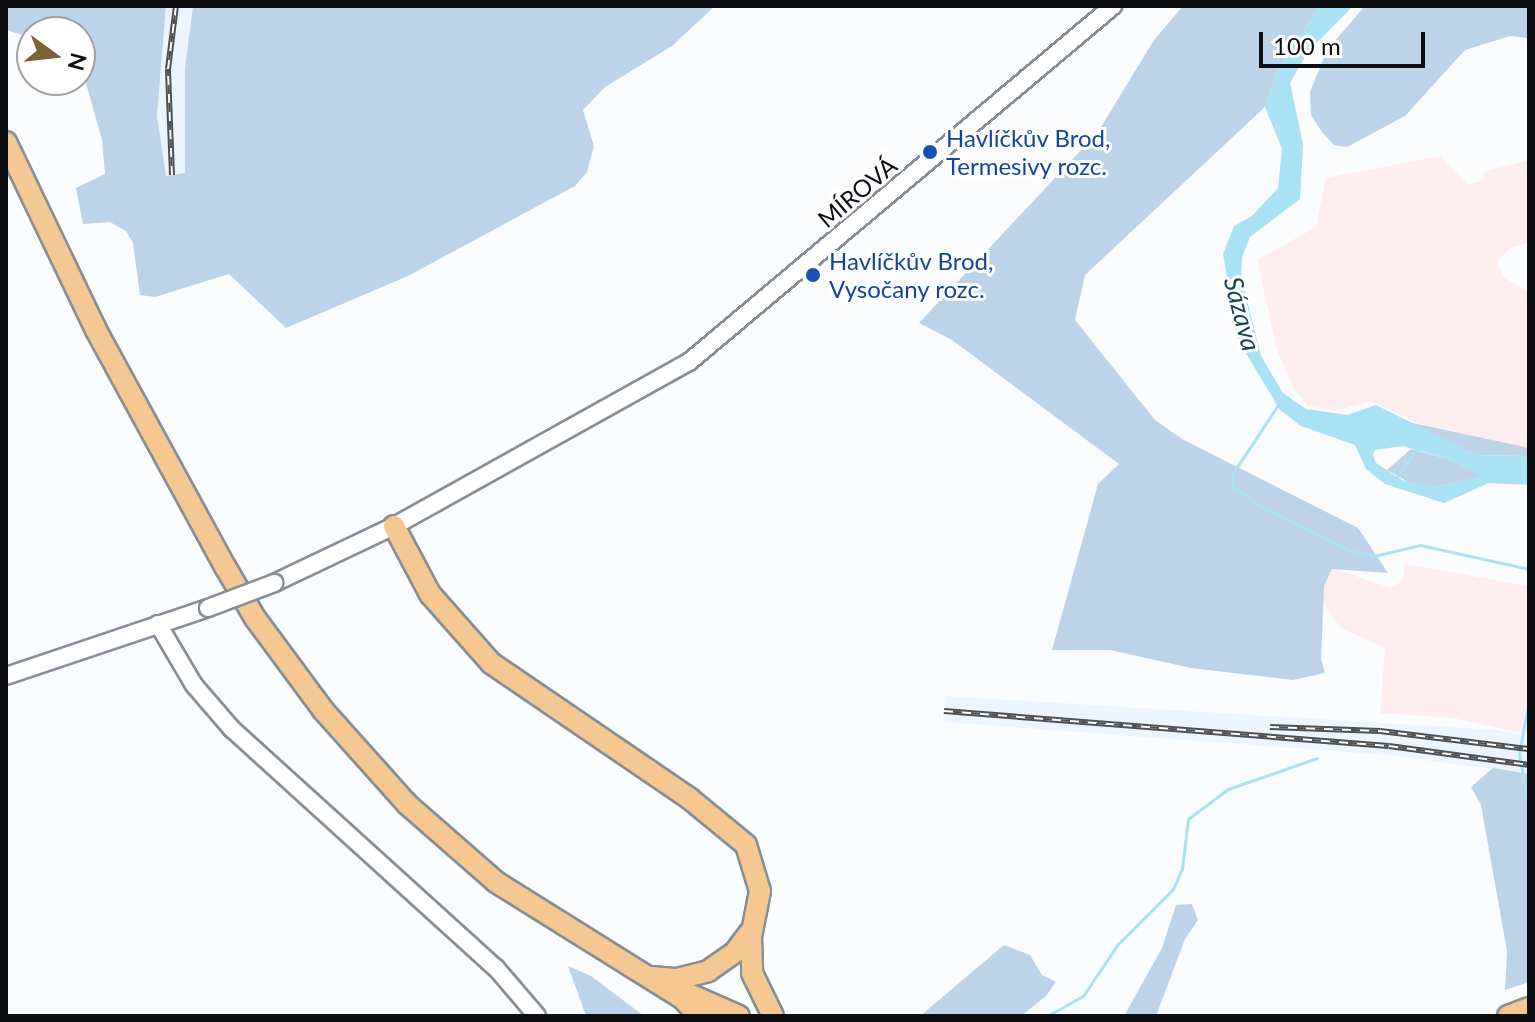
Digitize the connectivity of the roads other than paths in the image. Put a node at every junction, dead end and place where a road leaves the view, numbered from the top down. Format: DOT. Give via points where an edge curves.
graph roads {
  1 [pos="1113,6"];
  2 [pos="9,148"];
  3 [pos="394,526"];
  4 [pos="158,624"];
  5 [pos="6,676"];
  6 [pos="754,925"];
  7 [pos="645,976"];
  8 [pos="1529,1008"];
  9 [pos="537,1016"];
  10 [pos="699,1016"];
  11 [pos="739,1016"];
  12 [pos="773,1016"];
  13 [pos="1508,1016"];
  1 -- 3 [label="street, MÍROVÁ" via="703,351"];
  2 -- 7 [label="main road" via="96,330 226,568 255,618 323,710 407,804 496,882"];
  3 -- 4 [label="street, MÍROVÁ, bridge" via="274,583"];
  3 -- 6 [label="main road" via="430,594 491,663 740,838 760,881"];
  4 -- 5 [label="street, MÍROVÁ"];
  4 -- 9 [label="street" via="194,685 232,729 496,968"];
  6 -- 7 [label="main road" via="735,952 708,971 677,979"];
  6 -- 12 [label="main road" via="752,973"];
  7 -- 10 [label="main road"];
  7 -- 11 [label="main road"];
  8 -- 13 [label="main road"];
}
